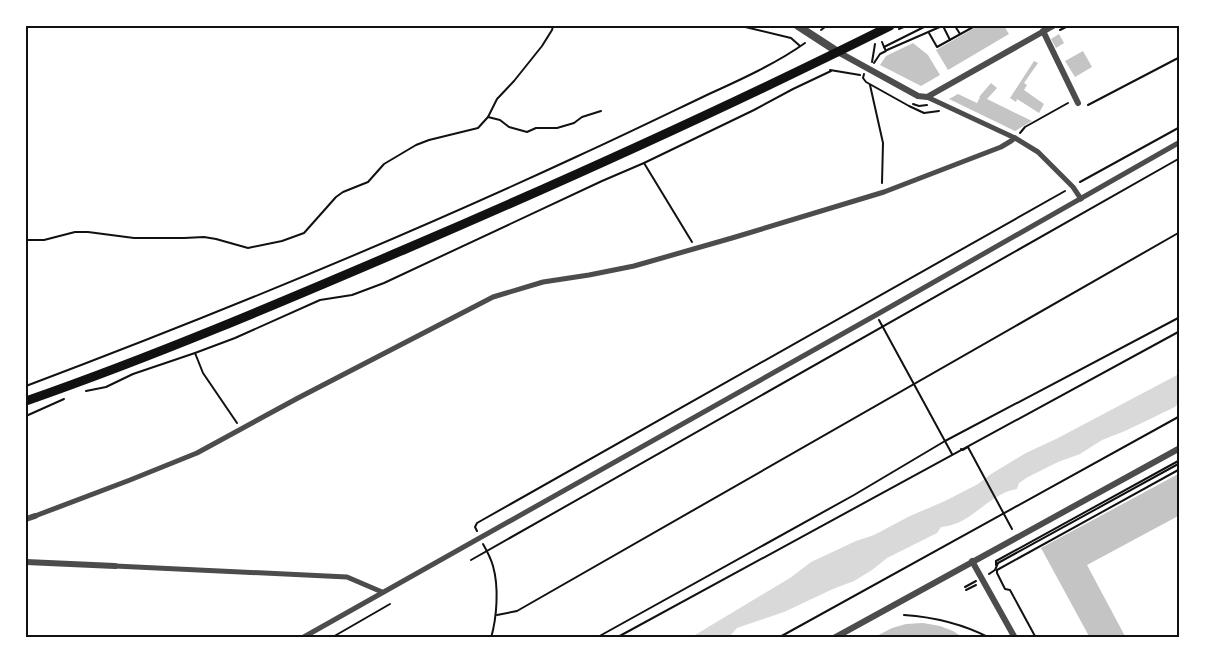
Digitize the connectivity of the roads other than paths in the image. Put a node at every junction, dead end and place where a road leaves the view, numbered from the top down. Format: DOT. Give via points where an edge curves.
graph roads {
  1 [pos="798,26"];
  2 [pos="890,26"];
  3 [pos="1053,26"];
  4 [pos="1043,31"];
  5 [pos="838,52"];
  6 [pos="927,97"];
  7 [pos="1077,101"];
  8 [pos="1015,138"];
  9 [pos="1179,142"];
  10 [pos="1081,199"];
  11 [pos="26,401"];
  12 [pos="1179,448"];
  13 [pos="35,516"];
  14 [pos="26,519"];
  15 [pos="972,561"];
  16 [pos="26,562"];
  17 [pos="115,566"];
  18 [pos="382,592"];
  19 [pos="302,638"];
  20 [pos="834,638"];
  21 [pos="1015,638"];
  1 -- 5 [label="street"];
  2 -- 5 [label="main road"];
  3 -- 4 [label="street"];
  4 -- 6 [label="street"];
  4 -- 7 [label="street"];
  5 -- 6 [label="street" via="918,96"];
  5 -- 11 [label="main road" via="471,221 196,337"];
  6 -- 8 [label="street"];
  8 -- 10 [label="street" via="1038,152"];
  8 -- 13 [label="street" via="884,192 634,266 543,282 493,297 197,453"];
  9 -- 10 [label="street"];
  10 -- 18 [label="street"];
  12 -- 15 [label="street"];
  13 -- 14 [label="street"];
  15 -- 20 [label="street"];
  15 -- 21 [label="street"];
  16 -- 17 [label="street"];
  17 -- 18 [label="street" via="346,578"];
  18 -- 19 [label="street"];
}
